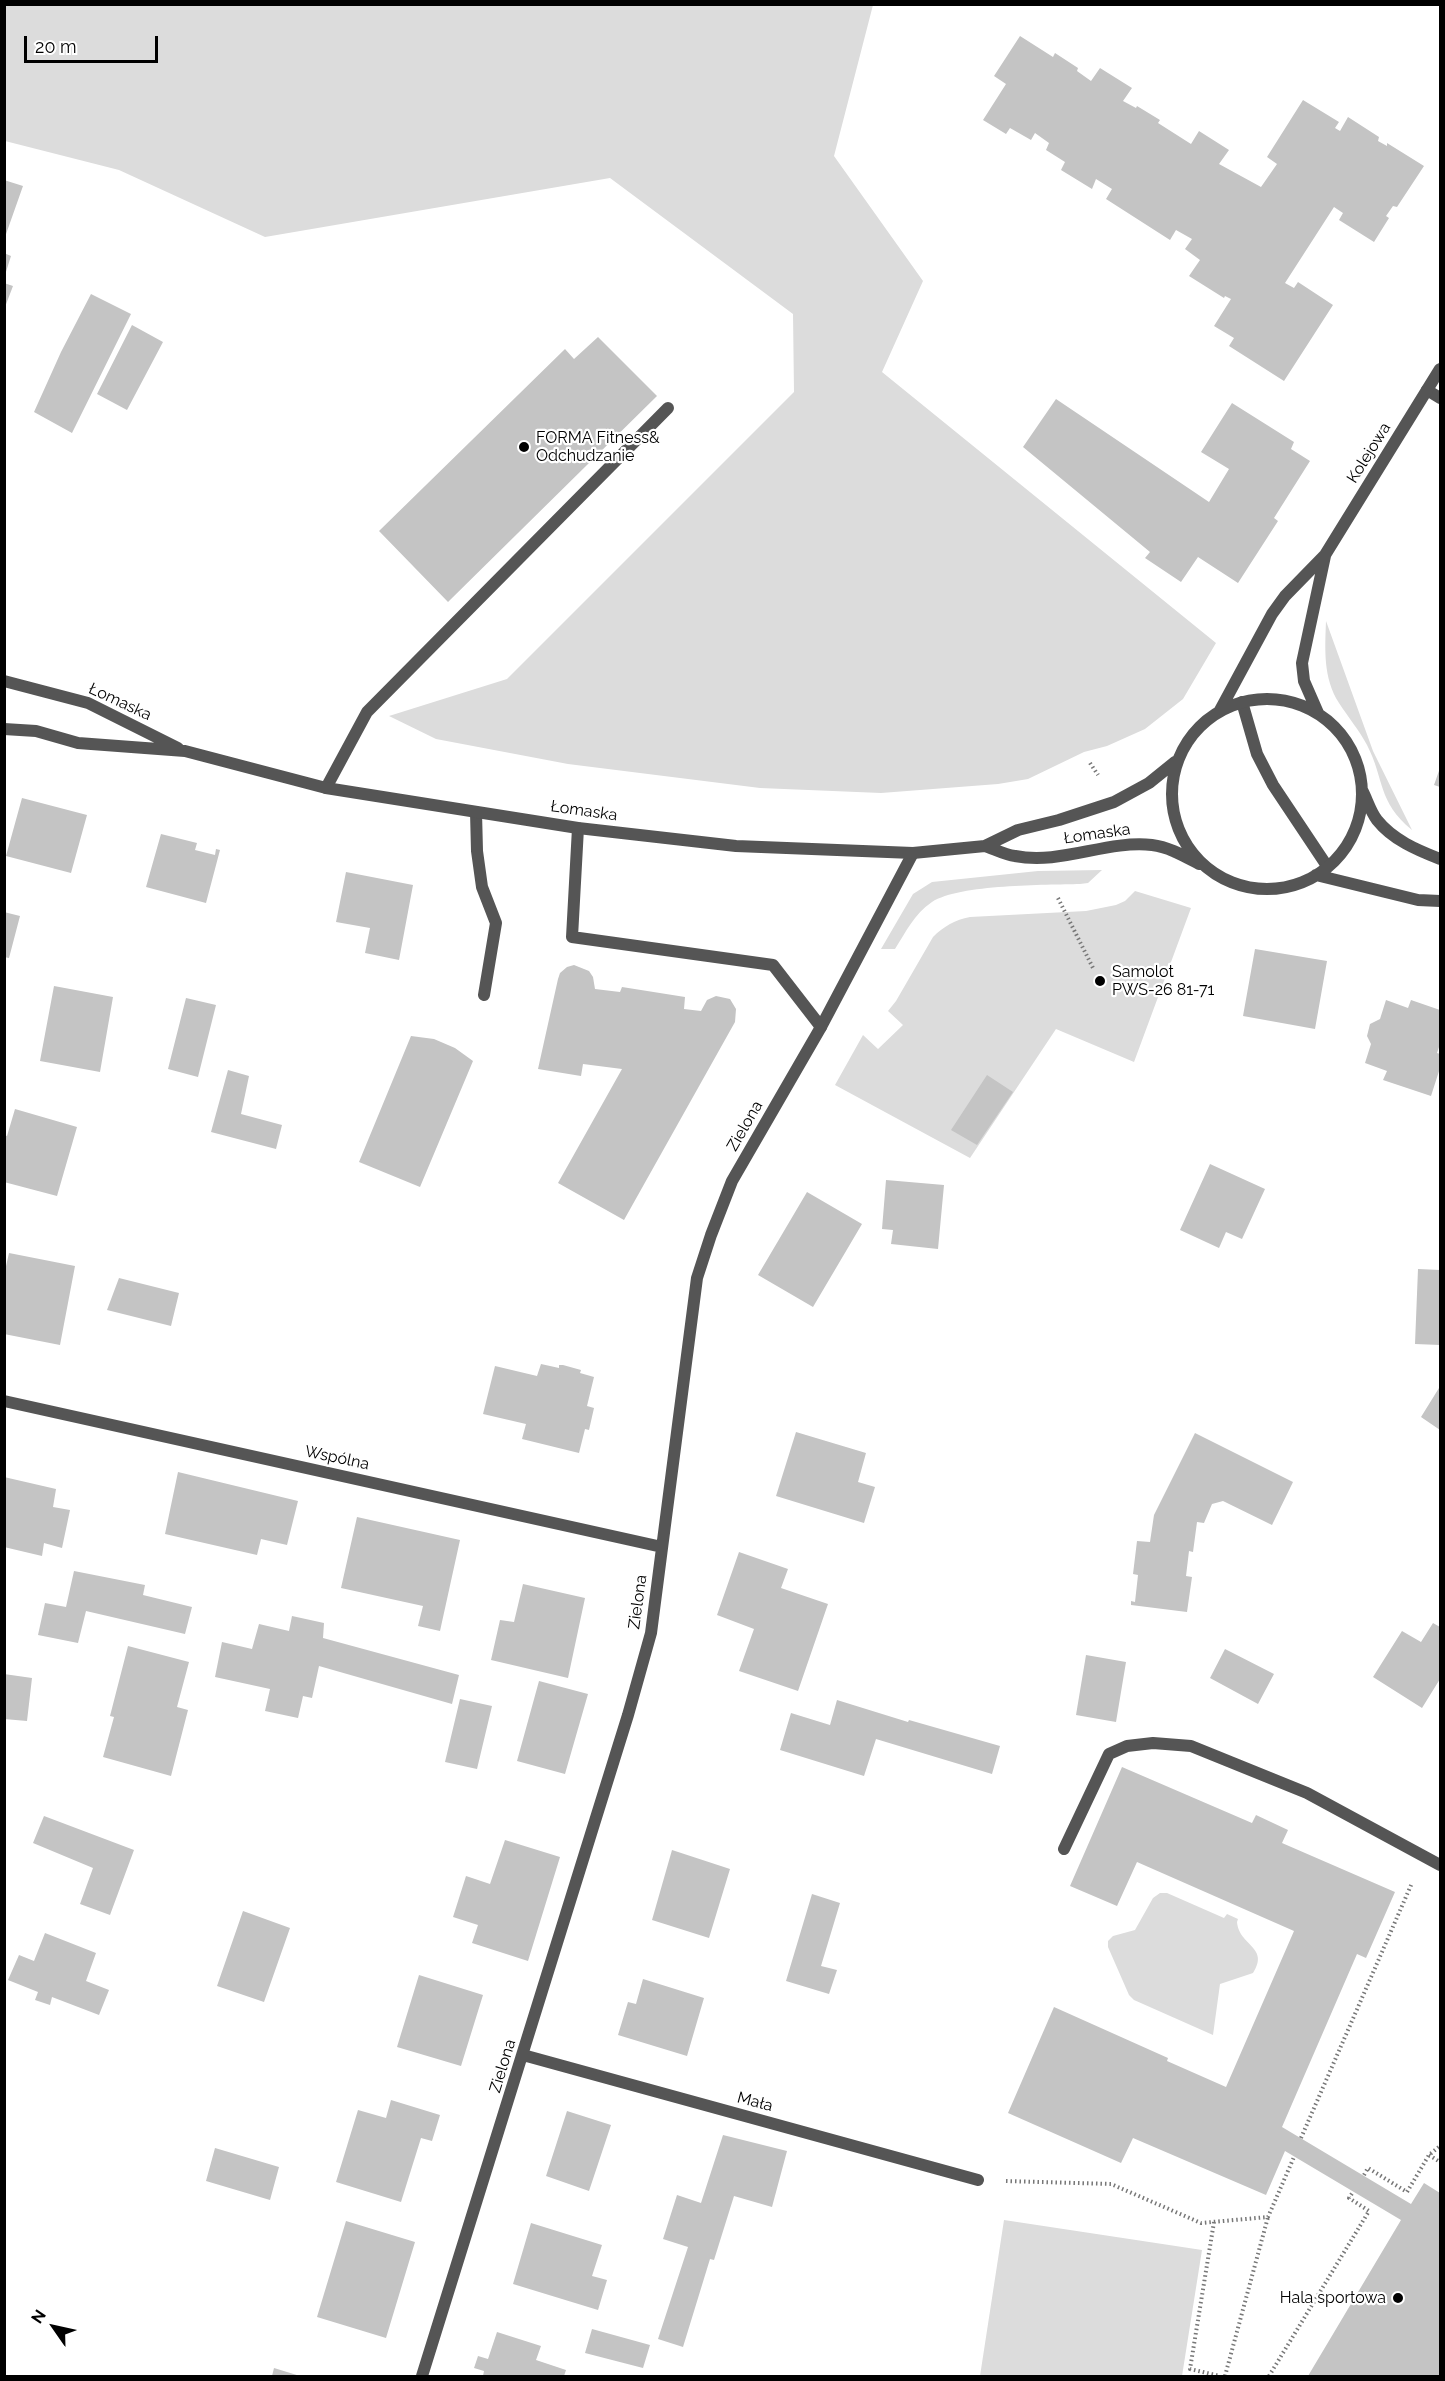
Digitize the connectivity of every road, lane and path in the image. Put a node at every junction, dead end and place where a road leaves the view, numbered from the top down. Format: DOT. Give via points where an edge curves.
graph roads {
  1 [pos="1440,369"];
  2 [pos="1427,390"];
  3 [pos="1440,398"];
  4 [pos="668,408"];
  5 [pos="1325,555"];
  6 [pos="4,681"];
  7 [pos="1242,702"];
  8 [pos="1219,712"];
  9 [pos="1318,713"];
  10 [pos="4,729"];
  11 [pos="185,752"];
  12 [pos="1175,762"];
  13 [pos="326,788"];
  14 [pos="1362,790"];
  15 [pos="476,812"];
  16 [pos="578,828"];
  17 [pos="985,846"];
  18 [pos="913,853"];
  19 [pos="1440,859"];
  20 [pos="1327,866"];
  21 [pos="1210,871"];
  22 [pos="1316,875"];
  23 [pos="1058,898"];
  24 [pos="1440,901"];
  25 [pos="1094,969"];
  26 [pos="484,995"];
  27 [pos="821,1027"];
  28 [pos="4,1401"];
  29 [pos="662,1547"];
  30 [pos="1064,1849"];
  31 [pos="1440,1865"];
  32 [pos="1415,1874"];
  33 [pos="523,2055"];
  34 [pos="1301,2138"];
  35 [pos="1440,2146"];
  36 [pos="1429,2155"];
  37 [pos="1294,2157"];
  38 [pos="1440,2162"];
  39 [pos="1364,2175"];
  40 [pos="978,2180"];
  41 [pos="1353,2192"];
  42 [pos="1268,2217"];
  43 [pos="1214,2222"];
  44 [pos="422,2376"];
  45 [pos="1220,2376"];
  46 [pos="1225,2376"];
  47 [pos="1269,2376"];
  1 -- 2 [label="street, Kolejowa"];
  2 -- 3 [label="street"];
  2 -- 5 [label="street, Kolejowa"];
  4 -- 13 [label="street" via="367,712"];
  5 -- 8 [label="street, Kolejowa" via="1272,614"];
  5 -- 9 [label="street, Kolejowa" via="1302,663 1306,689"];
  6 -- 11 [label="street, Łomaska" via="88,704"];
  7 -- 8 [label="street, Łomaska"];
  7 -- 9 [label="street, Łomaska" via="1286,701"];
  7 -- 20 [label="street" via="1257,754 1273,785"];
  8 -- 12 [label="street, Łomaska" via="1200,727"];
  9 -- 14 [label="street, Łomaska" via="1341,734 1356,760"];
  10 -- 11 [label="street, Łomaska" via="36,731 78,743"];
  11 -- 13 [label="street, Łomaska"];
  12 -- 17 [label="street, Łomaska" via="1149,783 1114,802 1018,830"];
  12 -- 21 [label="street, Łomaska" via="1172,789 1177,826 1185,843"];
  13 -- 15 [label="street, Łomaska"];
  14 -- 19 [label="street, Łomaska" via="1375,818 1391,834"];
  14 -- 20 [label="street, Łomaska" via="1360,815 1351,839"];
  15 -- 16 [label="street, Łomaska"];
  15 -- 26 [label="street" via="482,887 496,923"];
  16 -- 18 [label="street, Łomaska" via="736,846"];
  16 -- 27 [label="street" via="572,937 773,965"];
  17 -- 18 [label="street, Łomaska"];
  17 -- 21 [label="street, Łomaska" via="1015,856 1052,857 1126,845 1153,845 1178,853"];
  18 -- 27 [label="street, Zielona"];
  20 -- 22 [label="street, Łomaska"];
  21 -- 22 [label="street, Łomaska" via="1235,884 1263,889 1291,886"];
  22 -- 24 [label="street" via="1418,900"];
  23 -- 25 [label="path"];
  27 -- 29 [label="street, Zielona" via="732,1181 697,1278"];
  28 -- 29 [label="street, Wspólna"];
  29 -- 33 [label="street, Zielona" via="651,1634"];
  30 -- 31 [label="street" via="1109,1754 1127,1746 1153,1743 1191,1746 1307,1792"];
  32 -- 34 [label="path"];
  33 -- 40 [label="street, Mała"];
  33 -- 44 [label="street, Zielona"];
  35 -- 36 [label="path"];
  36 -- 38 [label="path"];
  36 -- 39 [label="path" via="1407,2192 1368,2168"];
  37 -- 42 [label="path"];
  40 -- 43 [label="path" via="1111,2184 1201,2223"];
  41 -- 47 [label="path" via="1349,2199 1369,2211"];
  42 -- 43 [label="path"];
  42 -- 46 [label="path"];
  43 -- 45 [label="path" via="1190,2369"];
}
